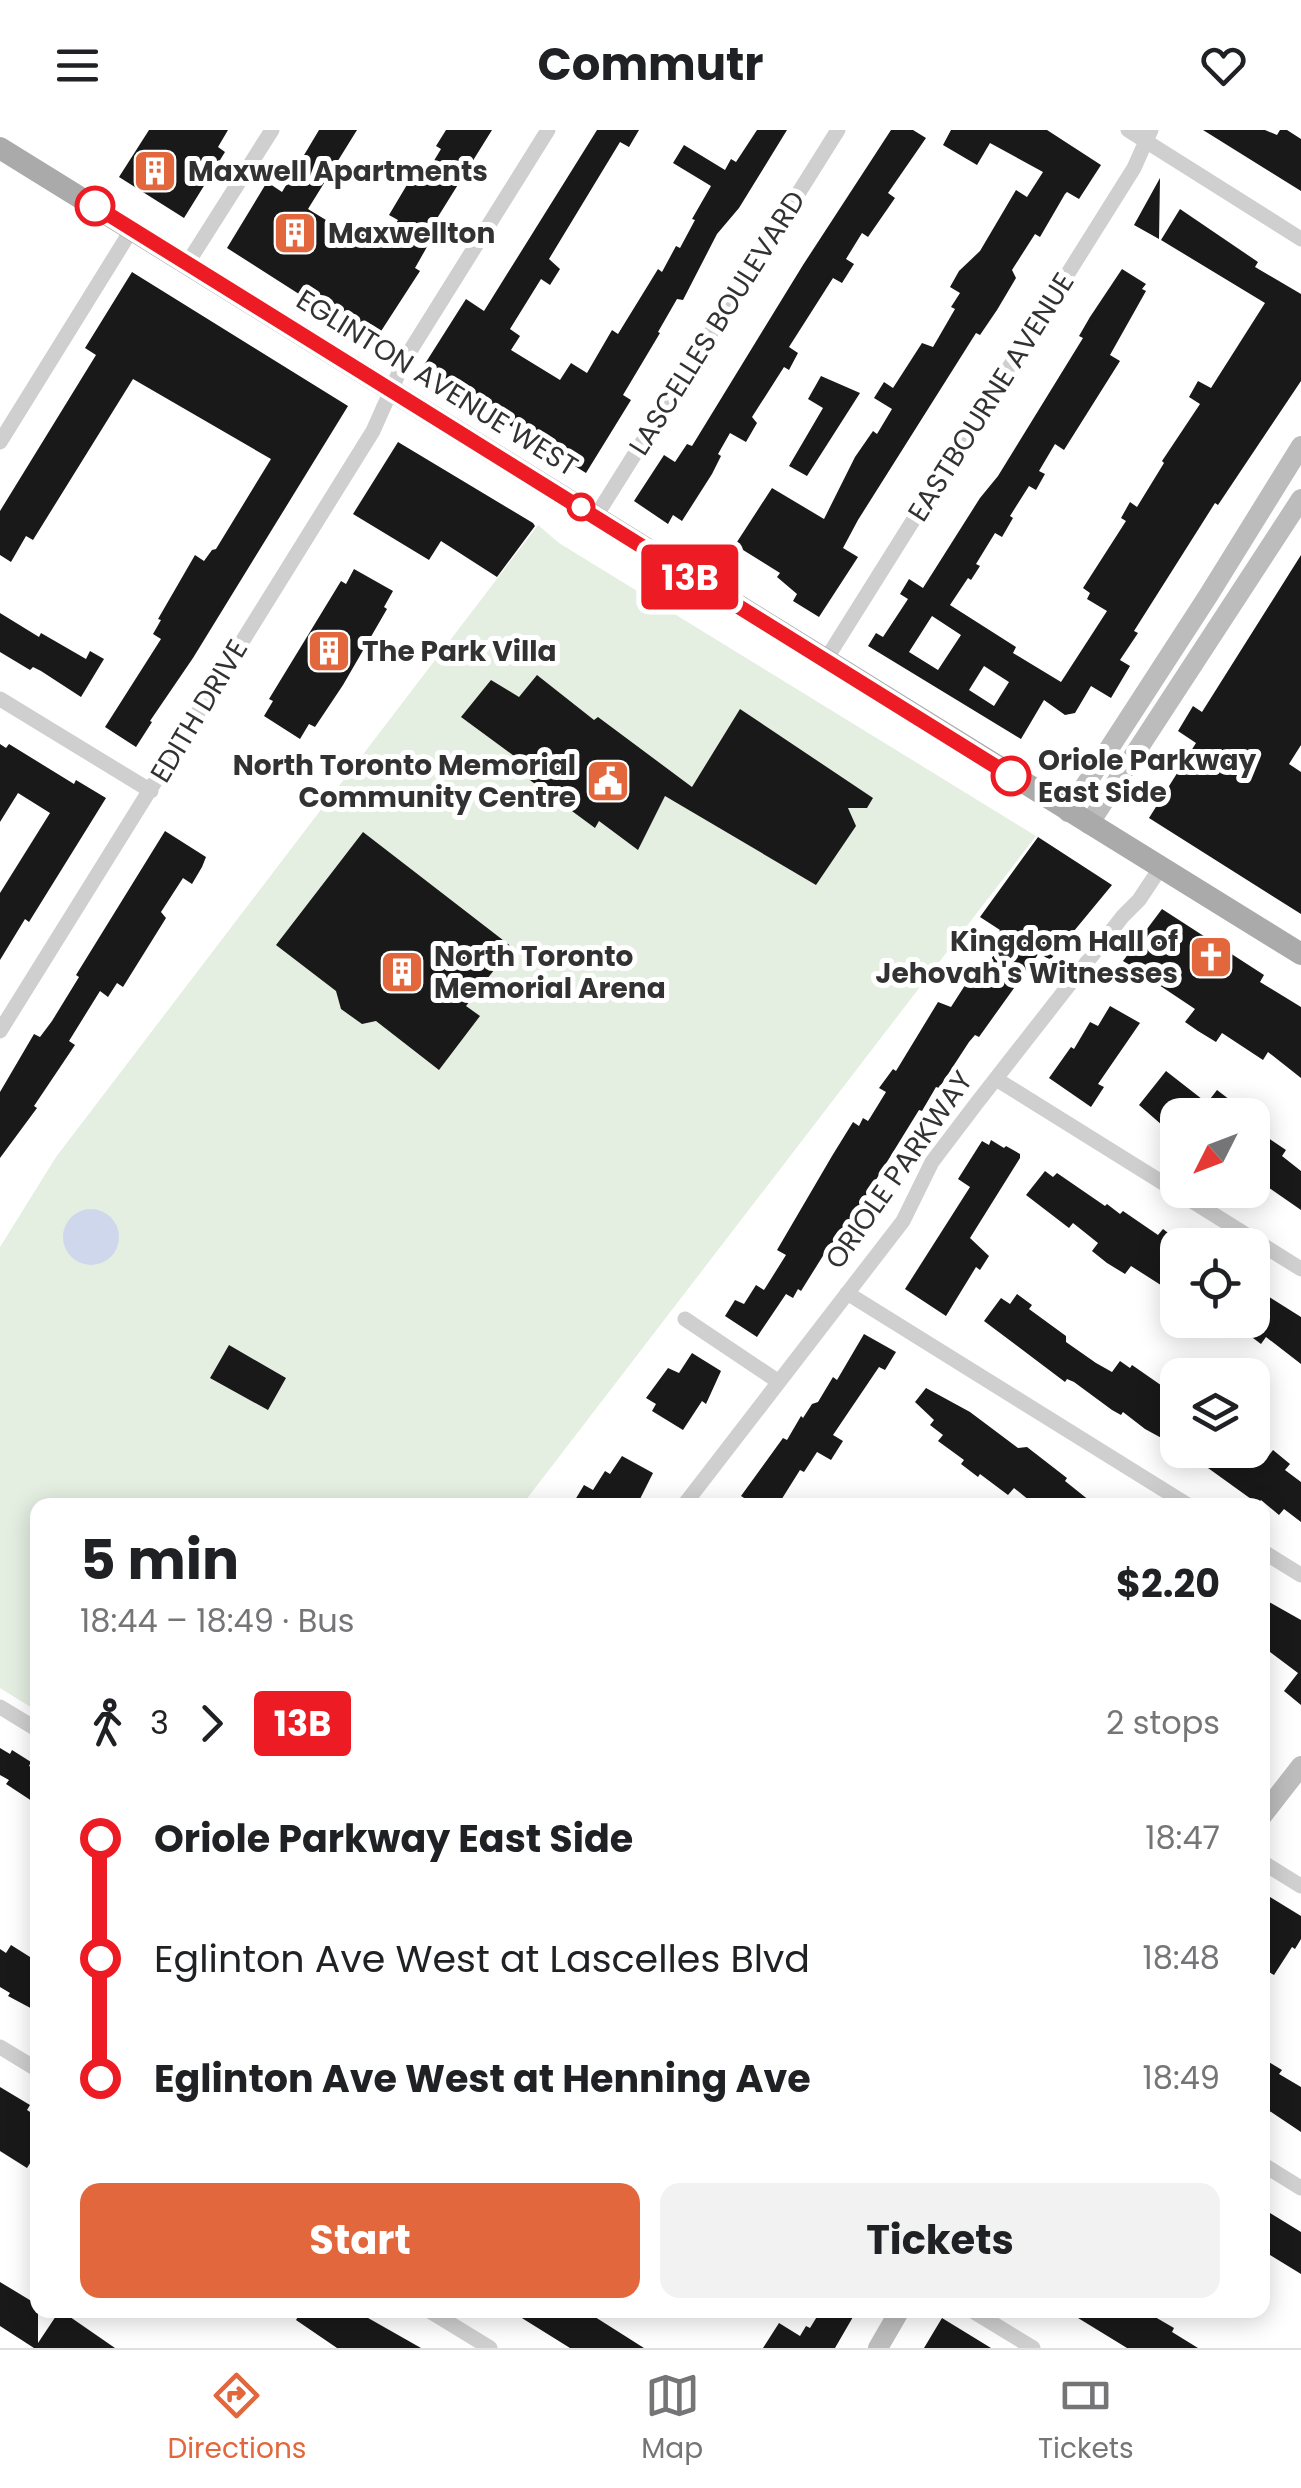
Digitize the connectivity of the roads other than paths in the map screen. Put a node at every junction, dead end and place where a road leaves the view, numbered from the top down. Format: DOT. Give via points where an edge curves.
graph roads {
  1 [pos="272,130"];
  2 [pos="548,130"];
  3 [pos="838,130"];
  4 [pos="1128,130"];
  5 [pos="1149,136"];
  6 [pos="0,148"];
  7 [pos="132,229"];
  8 [pos="1301,239"];
  9 [pos="187,264"];
  10 [pos="390,387"];
  11 [pos="0,442"];
  12 [pos="1301,446"];
  13 [pos="1301,499"];
  14 [pos="596,516"];
  15 [pos="825,660"];
  16 [pos="0,699"];
  17 [pos="1106,751"];
  18 [pos="1128,764"];
  19 [pos="150,791"];
  20 [pos="1068,812"];
  21 [pos="1089,824"];
  22 [pos="1161,867"];
  23 [pos="1301,954"];
  24 [pos="1,1029"];
  25 [pos="996,1080"];
  26 [pos="1301,1269"];
  27 [pos="847,1293"];
  28 [pos="684,1319"];
  29 [pos="779,1382"];
  30 [pos="693,1498"];
  31 [pos="1177,1498"];
  32 [pos="1270,1556"];
  33 [pos="1301,1575"];
  34 [pos="0,1707"];
  35 [pos="30,1725"];
  36 [pos="1301,1766"];
  37 [pos="1270,1806"];
  38 [pos="1270,1867"];
  39 [pos="1301,1886"];
  40 [pos="0,2047"];
  41 [pos="30,2065"];
  42 [pos="1270,2169"];
  43 [pos="1301,2188"];
  44 [pos="441,2318"];
  45 [pos="895,2318"];
  46 [pos="984,2318"];
  47 [pos="490,2348"];
  48 [pos="878,2348"];
  49 [pos="1033,2348"];
  1 -- 9 [label="street"];
  2 -- 10 [label="street, EDITH DRIVE"];
  3 -- 14 [label="street, LASCELLES BOULEVARD"];
  4 -- 5 [label="street"];
  5 -- 8 [label="street"];
  5 -- 15 [label="street, EASTBOURNE AVENUE"];
  6 -- 7 [label="main road, EGLINTON AVENUE WEST"];
  7 -- 9 [label="main road, EGLINTON AVENUE WEST"];
  7 -- 11 [label="street"];
  9 -- 10 [label="main road, EGLINTON AVENUE WEST"];
  10 -- 14 [label="main road, EGLINTON AVENUE WEST"];
  10 -- 19 [label="street, EDITH DRIVE" via="373,431"];
  12 -- 17 [label="street"];
  13 -- 18 [label="street"];
  14 -- 15 [label="main road, EGLINTON AVENUE WEST"];
  15 -- 20 [label="main road, EGLINTON AVENUE WEST"];
  16 -- 19 [label="street"];
  17 -- 18 [label="street"];
  17 -- 20 [label="street"];
  18 -- 21 [label="street"];
  19 -- 24 [label="street, EDITH DRIVE"];
  20 -- 21 [label="main road, EGLINTON AVENUE WEST"];
  21 -- 22 [label="main road, EGLINTON AVENUE WEST"];
  22 -- 23 [label="main road, EGLINTON AVENUE WEST"];
  22 -- 25 [label="street, ORIOLE PARKWAY"];
  25 -- 26 [label="street"];
  25 -- 27 [label="street, ORIOLE PARKWAY" via="932,1162 903,1221"];
  27 -- 29 [label="street, ORIOLE PARKWAY"];
  27 -- 31 [label="street"];
  28 -- 29 [label="street"];
  29 -- 30 [label="street, ORIOLE PARKWAY"];
  32 -- 33 [label="street"];
  34 -- 35 [label="street"];
  36 -- 37 [label="street"];
  38 -- 39 [label="street"];
  40 -- 41 [label="street"];
  42 -- 43 [label="street"];
  44 -- 47 [label="street"];
  45 -- 48 [label="street"];
  46 -- 49 [label="street"];
}
